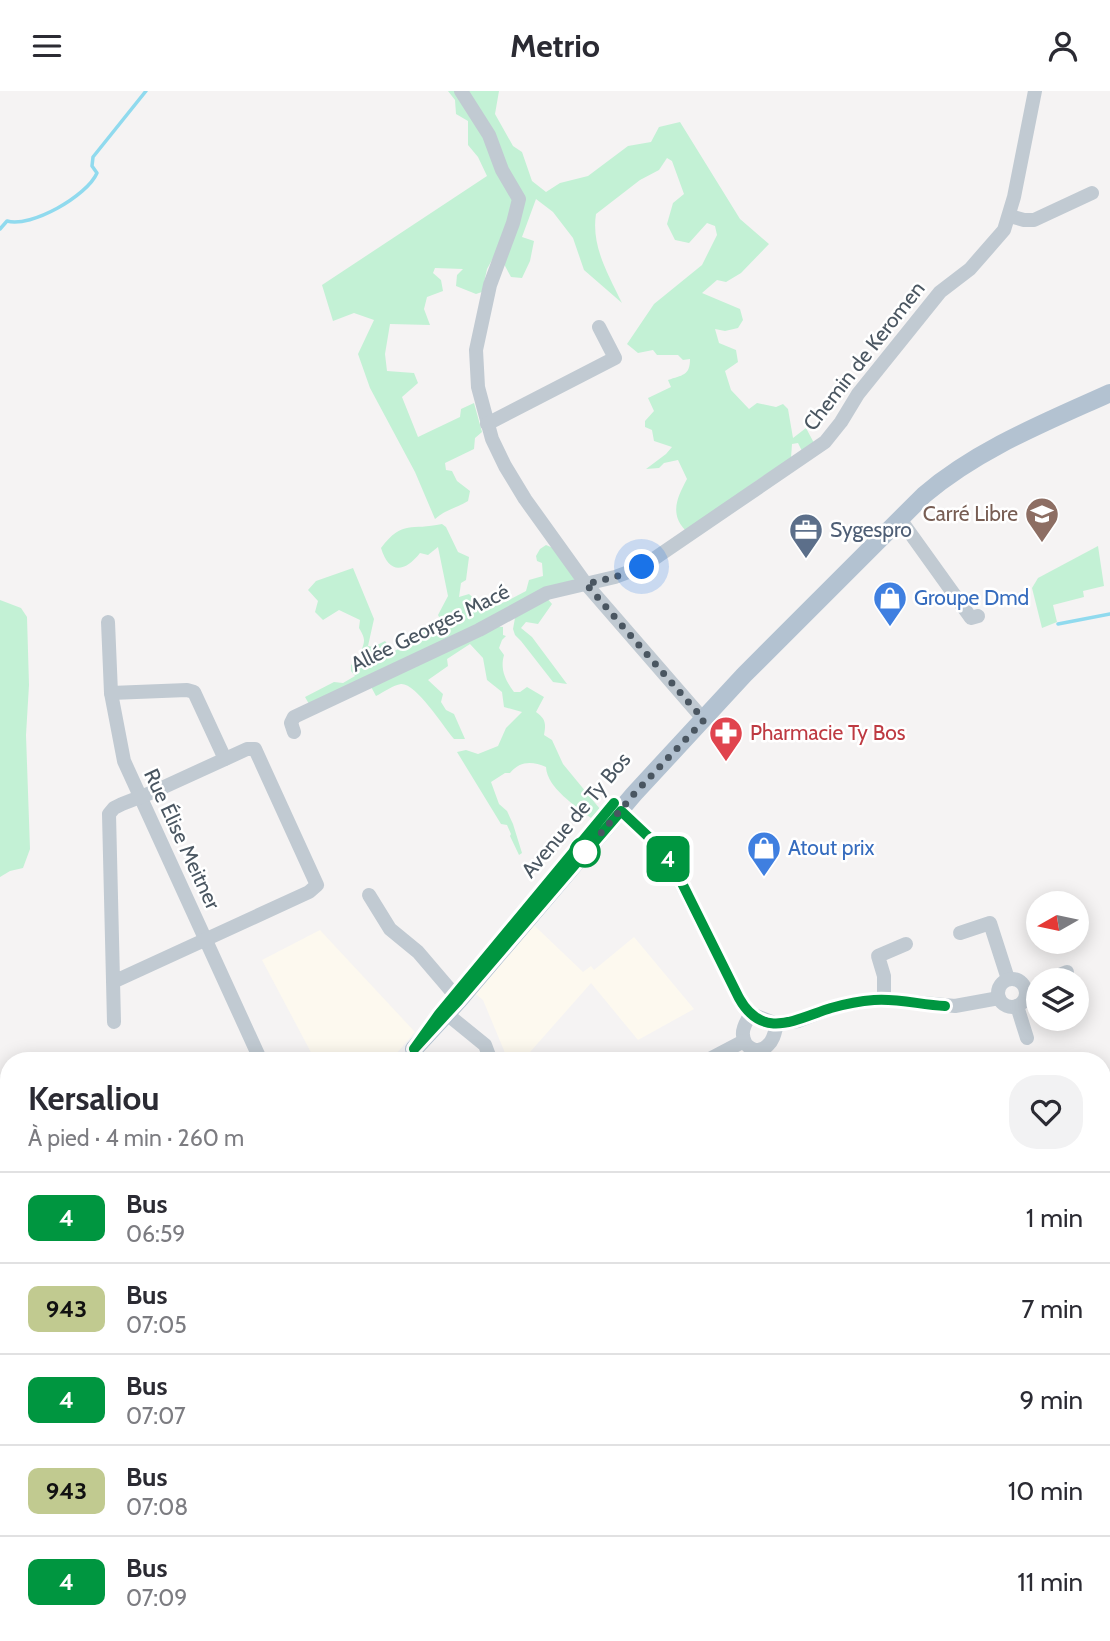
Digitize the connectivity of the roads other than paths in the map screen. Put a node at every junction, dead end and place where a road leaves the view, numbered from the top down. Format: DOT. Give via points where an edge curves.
graph roads {
  1 [pos="461,91"];
  2 [pos="1035,91"];
  3 [pos="1092,193"];
  4 [pos="1010,216"];
  5 [pos="599,327"];
  6 [pos="1110,393"];
  7 [pos="487,424"];
  8 [pos="900,519"];
  9 [pos="586,584"];
  10 [pos="978,616"];
  11 [pos="108,622"];
  12 [pos="111,692"];
  13 [pos="702,717"];
  14 [pos="294,724"];
  15 [pos="225,759"];
  16 [pos="139,798"];
  17 [pos="617,807"];
  18 [pos="369,895"];
  19 [pos="960,933"];
  20 [pos="206,940"];
  21 [pos="906,944"];
  22 [pos="1008,979"];
  23 [pos="113,982"];
  24 [pos="1026,984"];
  25 [pos="1026,996"];
  26 [pos="457,998"];
  27 [pos="999,998"];
  28 [pos="884,1000"];
  29 [pos="1017,1006"];
  30 [pos="444,1012"];
  31 [pos="751,1014"];
  32 [pos="114,1021"];
  33 [pos="777,1024"];
  34 [pos="1027,1038"];
  35 [pos="744,1041"];
  36 [pos="257,1052"];
  37 [pos="411,1052"];
  38 [pos="488,1052"];
  39 [pos="723,1052"];
  40 [pos="761,1052"];
  41 [pos="768,1052"];
  1 -- 7 [label="street" via="489,135 519,199 478,334 475,364"];
  2 -- 4 [label="street, Chemin de Keromen"];
  3 -- 4 [label="street" via="1034,220"];
  4 -- 9 [label="street, Chemin de Keromen" via="992,246 940,292 825,442 648,564"];
  5 -- 7 [label="street" via="615,358"];
  6 -- 8 [label="main road, Avenue de Ty Bos" via="975,457"];
  7 -- 9 [label="street" via="512,479"];
  8 -- 10 [label="street" via="971,618"];
  8 -- 13 [label="main road, Avenue de Ty Bos"];
  9 -- 13 [label="street"];
  9 -- 14 [label="street, Allée Georges Macé" via="541,595"];
  11 -- 12 [label="street, Rue Élise Meitner"];
  12 -- 15 [label="street" via="192,691"];
  12 -- 16 [label="street, Rue Élise Meitner" via="124,761"];
  13 -- 17 [label="main road, Avenue de Ty Bos" via="656,756"];
  15 -- 16 [label="street"];
  15 -- 20 [label="street" via="255,749 317,885"];
  16 -- 20 [label="street, Rue Élise Meitner"];
  16 -- 23 [label="street" via="114,807 109,814"];
  17 -- 26 [label="main road, Avenue de Ty Bos"];
  17 -- 31 [label="street" via="675,869"];
  18 -- 26 [label="street" via="390,929"];
  19 -- 22 [label="street" via="990,923"];
  20 -- 23 [label="street"];
  20 -- 36 [label="street, Rue Élise Meitner"];
  21 -- 28 [label="street" via="878,955"];
  22 -- 24 [label="street"];
  22 -- 27 [label="street" via="1000,985"];
  23 -- 32 [label="street"];
  25 -- 29 [label="street"];
  26 -- 30 [label="main road, Avenue de Ty Bos"];
  27 -- 28 [label="street" via="955,1006"];
  27 -- 29 [label="street"];
  28 -- 33 [label="street" via="837,1006"];
  29 -- 34 [label="street"];
  30 -- 37 [label="main road, Avenue de Ty Bos"];
  30 -- 38 [label="street"];
  31 -- 33 [label="street"];
  31 -- 35 [label="street"];
  33 -- 41 [label="street"];
  35 -- 39 [label="street"];
  35 -- 40 [label="street"];
}
